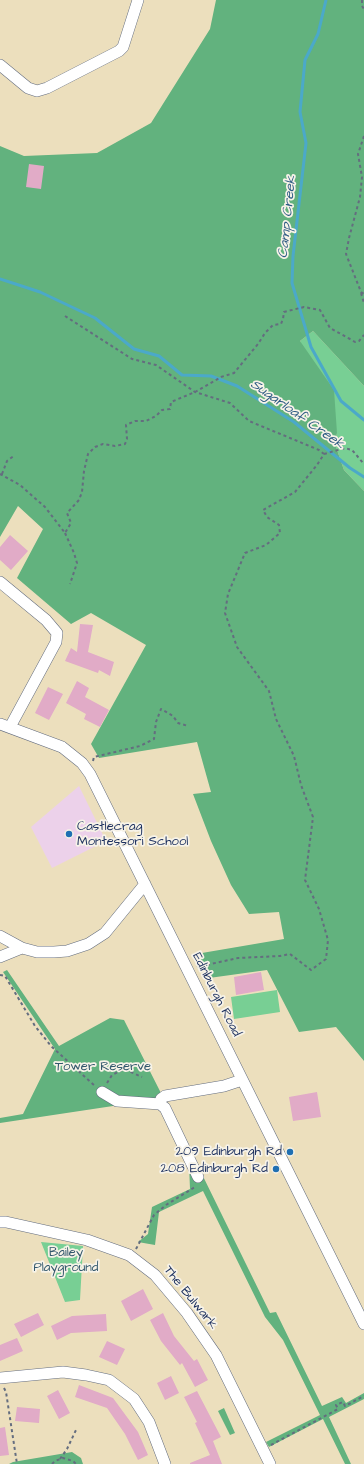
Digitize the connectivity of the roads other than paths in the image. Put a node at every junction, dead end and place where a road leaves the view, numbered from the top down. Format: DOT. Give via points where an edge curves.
graph roads {
  1 [pos="138,0"];
  2 [pos="0,65"];
  3 [pos="0,582"];
  4 [pos="5,726"];
  5 [pos="145,884"];
  6 [pos="0,936"];
  7 [pos="22,948"];
  8 [pos="0,957"];
  9 [pos="242,1080"];
  10 [pos="102,1092"];
  11 [pos="160,1104"];
  12 [pos="198,1177"];
  13 [pos="0,1222"];
  14 [pos="364,1324"];
  15 [pos="2,1383"];
  16 [pos="165,1464"];
  17 [pos="270,1464"];
  1 -- 2 [label="street" via="123,47 119,51 47,88 37,91 28,88"];
  3 -- 4 [label="street" via="46,620 57,633 56,642"];
  4 -- 5 [label="street, Edinburgh Road" via="62,747 82,763 90,774"];
  5 -- 7 [label="street" via="105,932 88,944 67,951 54,952 36,952"];
  5 -- 9 [label="street, Edinburgh Road"];
  6 -- 7 [label="street"];
  7 -- 8 [label="street"];
  9 -- 11 [label="street" via="224,1086 165,1096"];
  9 -- 14 [label="street, Edinburgh Road"];
  10 -- 11 [label="street" via="117,1101"];
  11 -- 12 [label="street" via="165,1108"];
  13 -- 17 [label="street, The Bulwark" via="87,1240 132,1257 156,1275 216,1355"];
  15 -- 16 [label="street" via="63,1372 109,1380 134,1399 149,1422"];
}
